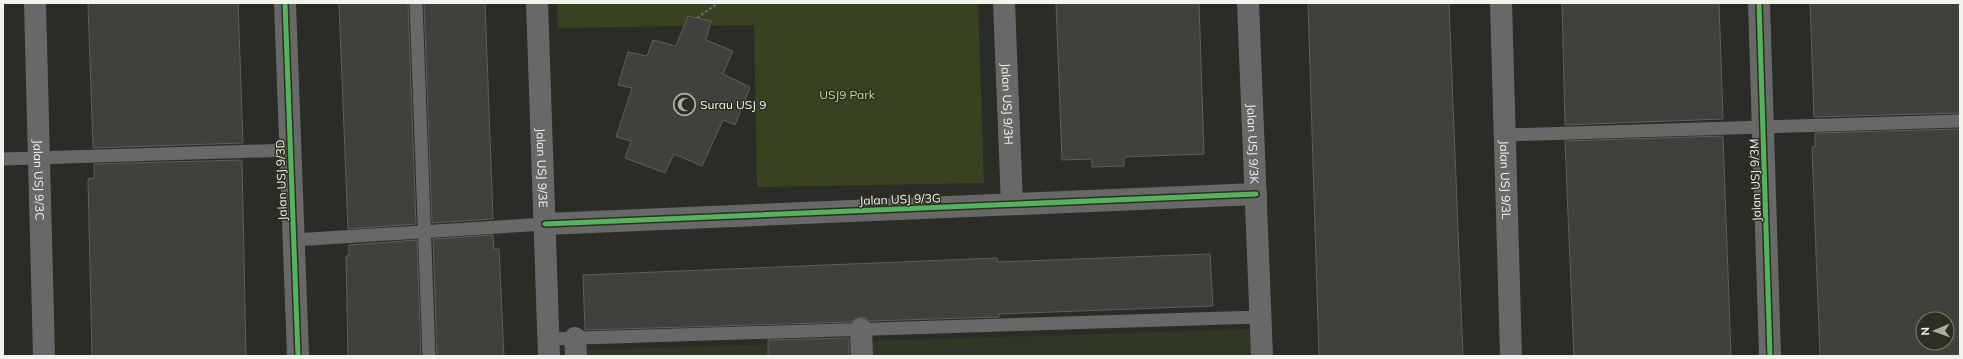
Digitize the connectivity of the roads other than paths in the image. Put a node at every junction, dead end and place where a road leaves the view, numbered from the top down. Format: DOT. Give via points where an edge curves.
graph roads {
  1 [pos="35,3"];
  2 [pos="285,3"];
  3 [pos="416,3"];
  4 [pos="537,3"];
  5 [pos="1004,3"];
  6 [pos="1248,3"];
  7 [pos="1501,3"];
  8 [pos="1760,3"];
  9 [pos="1960,121"];
  10 [pos="1763,127"];
  11 [pos="1505,135"];
  12 [pos="290,150"];
  13 [pos="39,158"];
  14 [pos="3,159"];
  15 [pos="1256,194"];
  16 [pos="1012,204"];
  17 [pos="545,224"];
  18 [pos="425,232"];
  19 [pos="294,240"];
  20 [pos="1260,317"];
  21 [pos="861,329"];
  22 [pos="549,347"];
  23 [pos="576,347"];
  24 [pos="44,356"];
  25 [pos="298,356"];
  26 [pos="429,356"];
  27 [pos="862,356"];
  28 [pos="1262,356"];
  29 [pos="1511,356"];
  30 [pos="1770,356"];
  1 -- 13 [label="street, Jalan USJ 9/3C"];
  2 -- 12 [label="street, Jalan USJ 9/3D"];
  3 -- 18 [label="lane"];
  4 -- 17 [label="street, Jalan USJ 9/3E"];
  5 -- 16 [label="street, Jalan USJ 9/3H"];
  6 -- 15 [label="street, Jalan USJ 9/3K"];
  7 -- 11 [label="street, Jalan USJ 9/3L"];
  8 -- 10 [label="street, Jalan USJ 9/3M"];
  9 -- 10 [label="lane"];
  10 -- 11 [label="lane"];
  10 -- 30 [label="street, Jalan USJ 9/3M"];
  11 -- 29 [label="street, Jalan USJ 9/3L"];
  12 -- 13 [label="lane"];
  12 -- 19 [label="street, Jalan USJ 9/3D"];
  13 -- 14 [label="lane"];
  13 -- 24 [label="street, Jalan USJ 9/3C"];
  15 -- 16 [label="street, Jalan USJ 9/3G"];
  15 -- 20 [label="street, Jalan USJ 9/3K"];
  16 -- 17 [label="street, Jalan USJ 9/3G"];
  17 -- 18 [label="lane"];
  17 -- 22 [label="street, Jalan USJ 9/3E"];
  18 -- 19 [label="lane"];
  18 -- 26 [label="lane"];
  19 -- 25 [label="street, Jalan USJ 9/3D"];
  20 -- 21 [label="lane"];
  20 -- 28 [label="street, Jalan USJ 9/3K"];
  21 -- 23 [label="lane"];
  21 -- 27 [label="street"];
  22 -- 23 [label="lane"];
}
